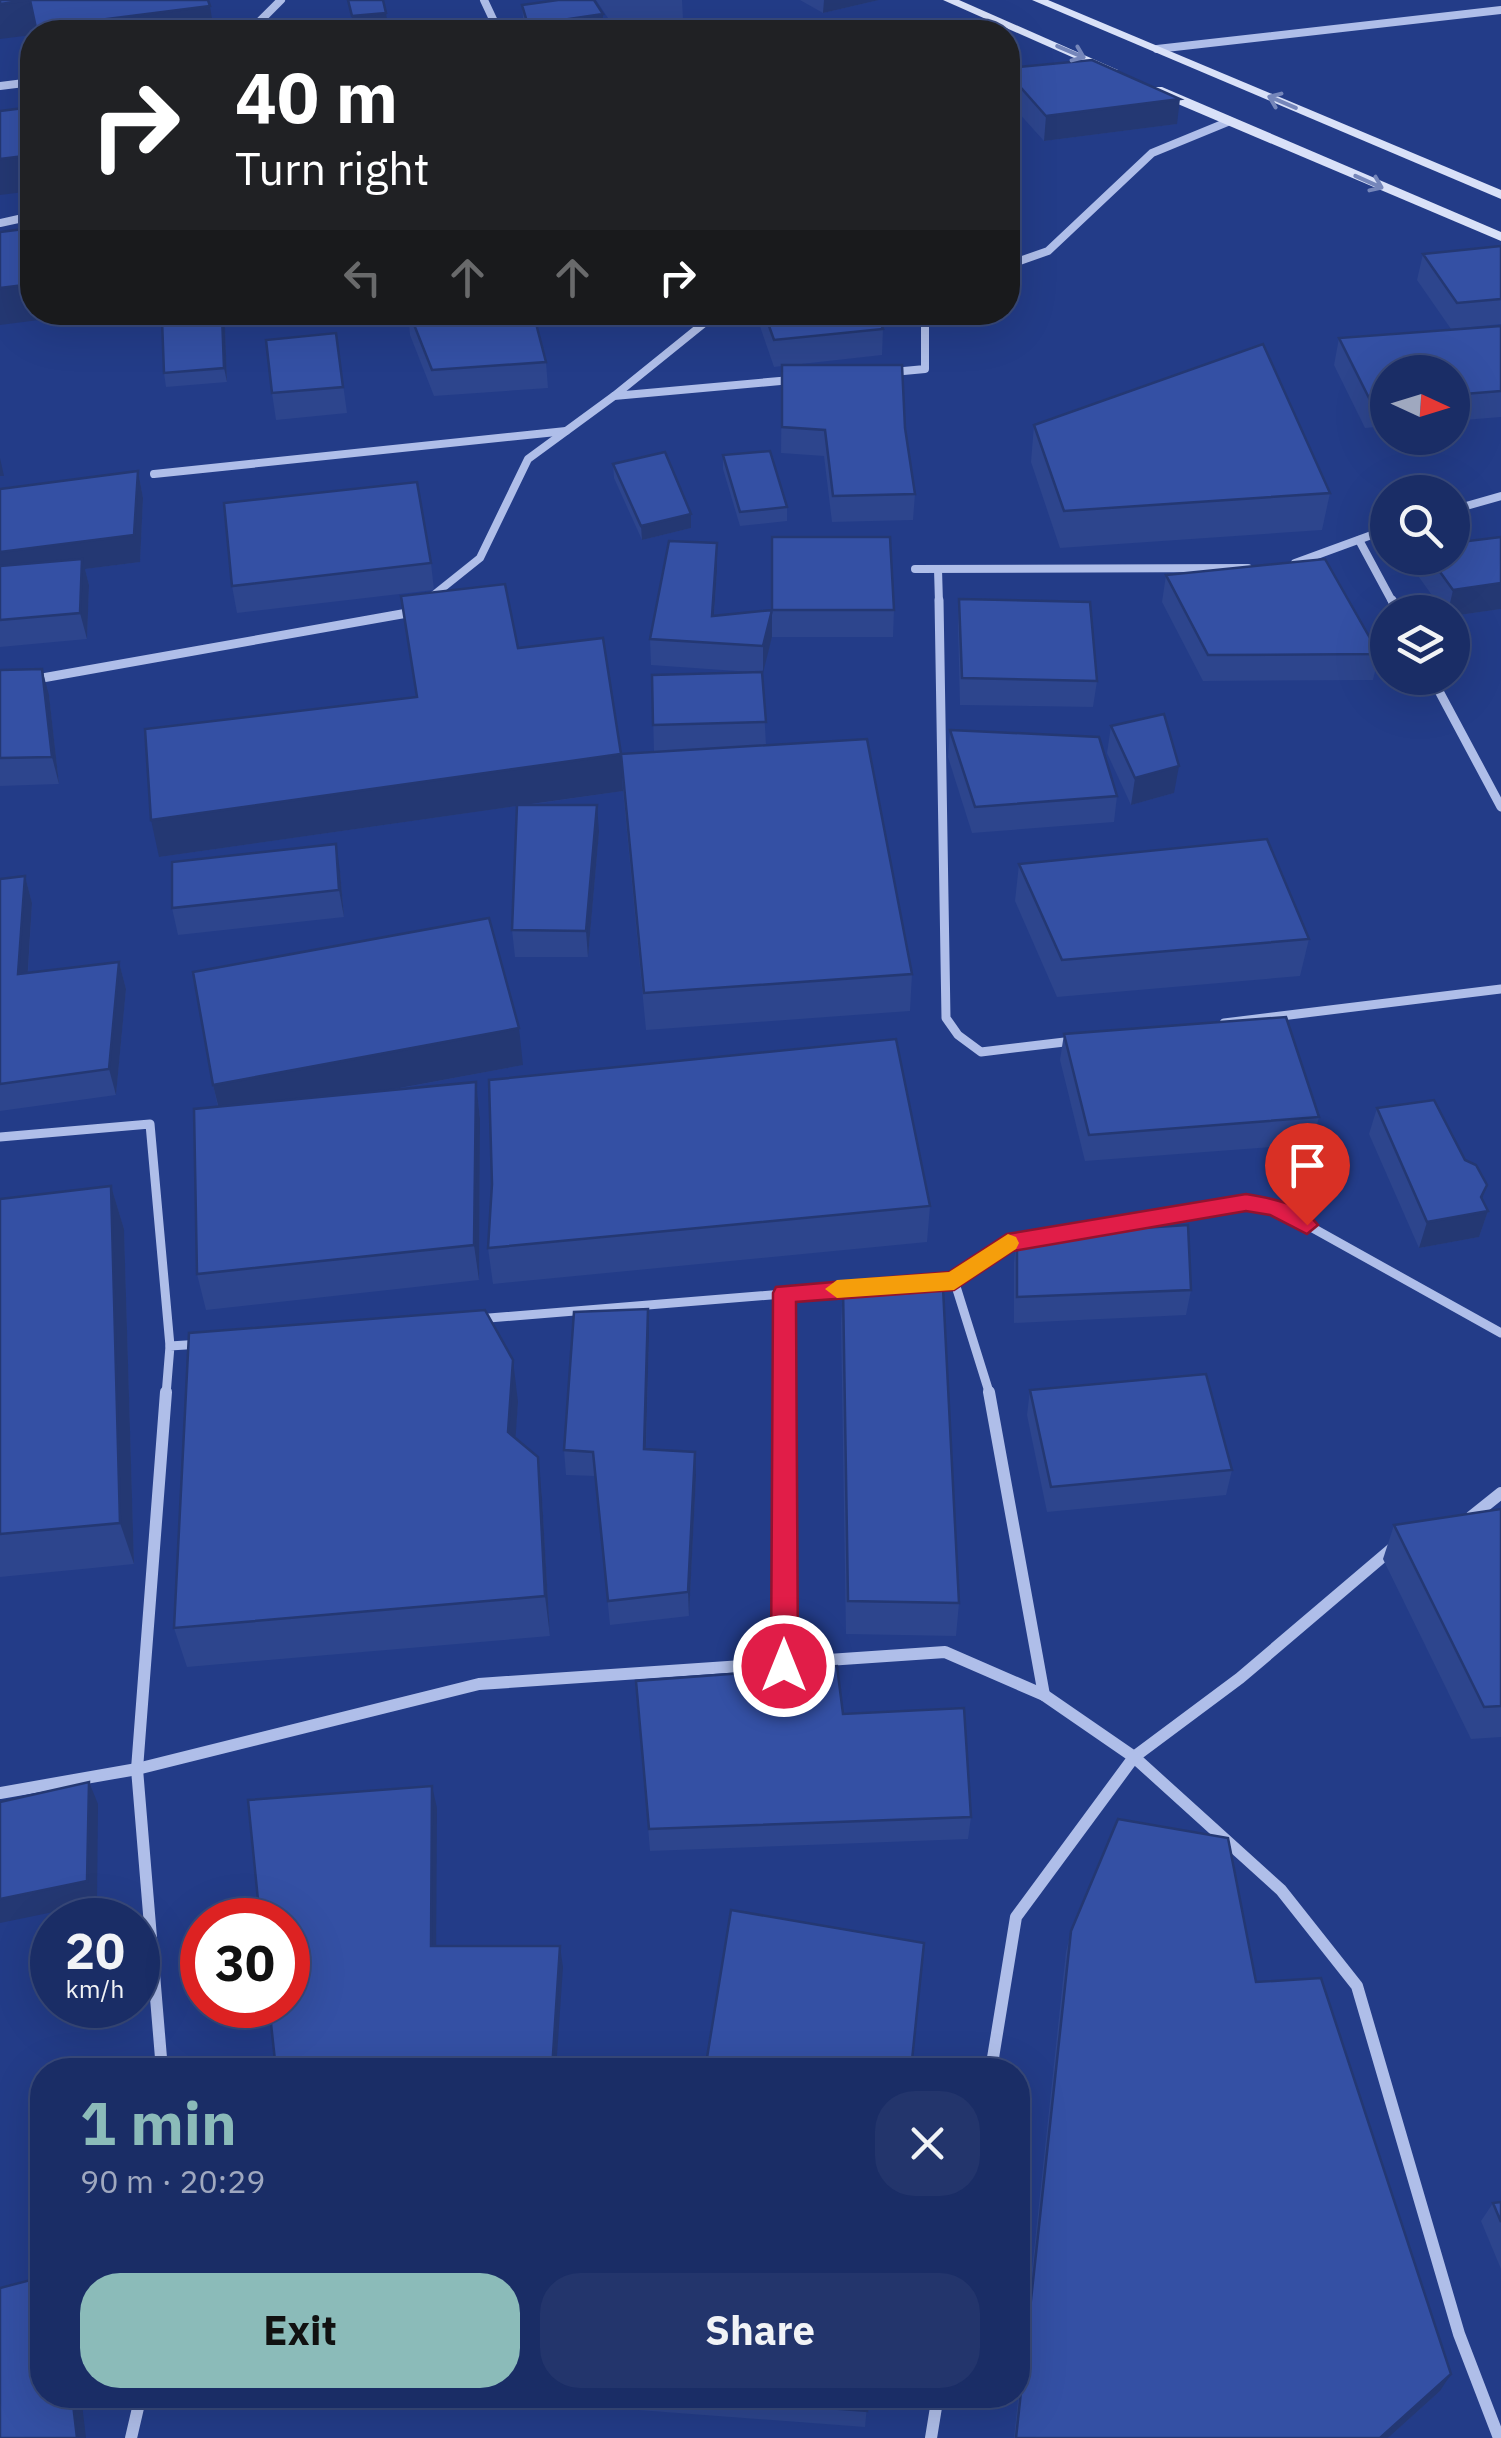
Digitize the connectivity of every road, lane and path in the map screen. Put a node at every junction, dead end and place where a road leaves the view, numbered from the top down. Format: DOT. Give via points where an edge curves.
graph roads {
  1 [pos="282,0"];
  2 [pos="949,0"];
  3 [pos="1038,0"];
  4 [pos="1501,10"];
  5 [pos="262,20"];
  6 [pos="996,20"];
  7 [pos="1020,30"];
  8 [pos="1157,49"];
  9 [pos="1126,76"];
  10 [pos="1144,84"];
  11 [pos="1230,121"];
  12 [pos="1501,195"];
  13 [pos="1501,237"];
  14 [pos="1020,260"];
  15 [pos="702,325"];
  16 [pos="924,325"];
  17 [pos="886,372"];
  18 [pos="808,378"];
  19 [pos="614,396"];
  20 [pos="567,431"];
  21 [pos="154,474"];
  22 [pos="1501,496"];
  23 [pos="1470,505"];
  24 [pos="1370,536"];
  25 [pos="1360,540"];
  26 [pos="1287,564"];
  27 [pos="1268,566"];
  28 [pos="915,569"];
  29 [pos="938,569"];
  30 [pos="1389,595"];
  31 [pos="18,683"];
  32 [pos="1441,695"];
  33 [pos="1501,807"];
  34 [pos="1501,989"];
  35 [pos="1212,1024"];
  36 [pos="1077,1040"];
  37 [pos="0,1137"];
  38 [pos="954,1280"];
  39 [pos="784,1293"];
  40 [pos="466,1320"];
  41 [pos="1501,1333"];
  42 [pos="206,1344"];
  43 [pos="170,1346"];
  44 [pos="1501,1493"];
  45 [pos="1462,1520"];
  46 [pos="1411,1540"];
  47 [pos="784,1666"];
  48 [pos="1044,1695"];
  49 [pos="1134,1757"];
  50 [pos="137,1769"];
  51 [pos="0,1794"];
  52 [pos="161,2058"];
  53 [pos="993,2058"];
  54 [pos="138,2408"];
  55 [pos="936,2408"];
  56 [pos="130,2438"];
  57 [pos="932,2438"];
  58 [pos="1499,2438"];
  1 -- 5 [label="street"];
  2 -- 6 [label="main road, one-way"];
  3 -- 8 [label="main road"];
  4 -- 8 [label="street"];
  7 -- 9 [label="main road, one-way"];
  12 -- 8 [label="main road, one-way"];
  10 -- 11 [label="main road"];
  11 -- 13 [label="main road, one-way"];
  11 -- 14 [label="street" via="1152,153 1048,250"];
  15 -- 19 [label="street"];
  16 -- 17 [label="street" via="924,370"];
  18 -- 19 [label="street"];
  19 -- 20 [label="street"];
  20 -- 21 [label="street"];
  20 -- 31 [label="street" via="528,459 480,558 413,612"];
  22 -- 23 [label="street"];
  24 -- 25 [label="street"];
  25 -- 26 [label="street"];
  25 -- 30 [label="street"];
  27 -- 29 [label="street"];
  28 -- 29 [label="street"];
  29 -- 36 [label="street" via="946,1018 981,1052"];
  32 -- 33 [label="street"];
  34 -- 35 [label="street"];
  37 -- 43 [label="street" via="150,1124"];
  38 -- 39 [label="street"];
  38 -- 41 [label="street" via="1007,1243 1246,1202 1275,1208"];
  38 -- 48 [label="street" via="987,1378"];
  39 -- 40 [label="street"];
  39 -- 47 [label="street"];
  42 -- 43 [label="street"];
  43 -- 50 [label="street"];
  44 -- 45 [label="street"];
  46 -- 49 [label="street"];
  47 -- 48 [label="street" via="945,1652"];
  47 -- 50 [label="street" via="478,1684"];
  48 -- 49 [label="street"];
  49 -- 53 [label="street" via="1016,1917"];
  49 -- 58 [label="street" via="1281,1890 1357,1986 1459,2334"];
  50 -- 51 [label="street"];
  50 -- 52 [label="street"];
  54 -- 56 [label="street"];
  55 -- 57 [label="street"];
}
